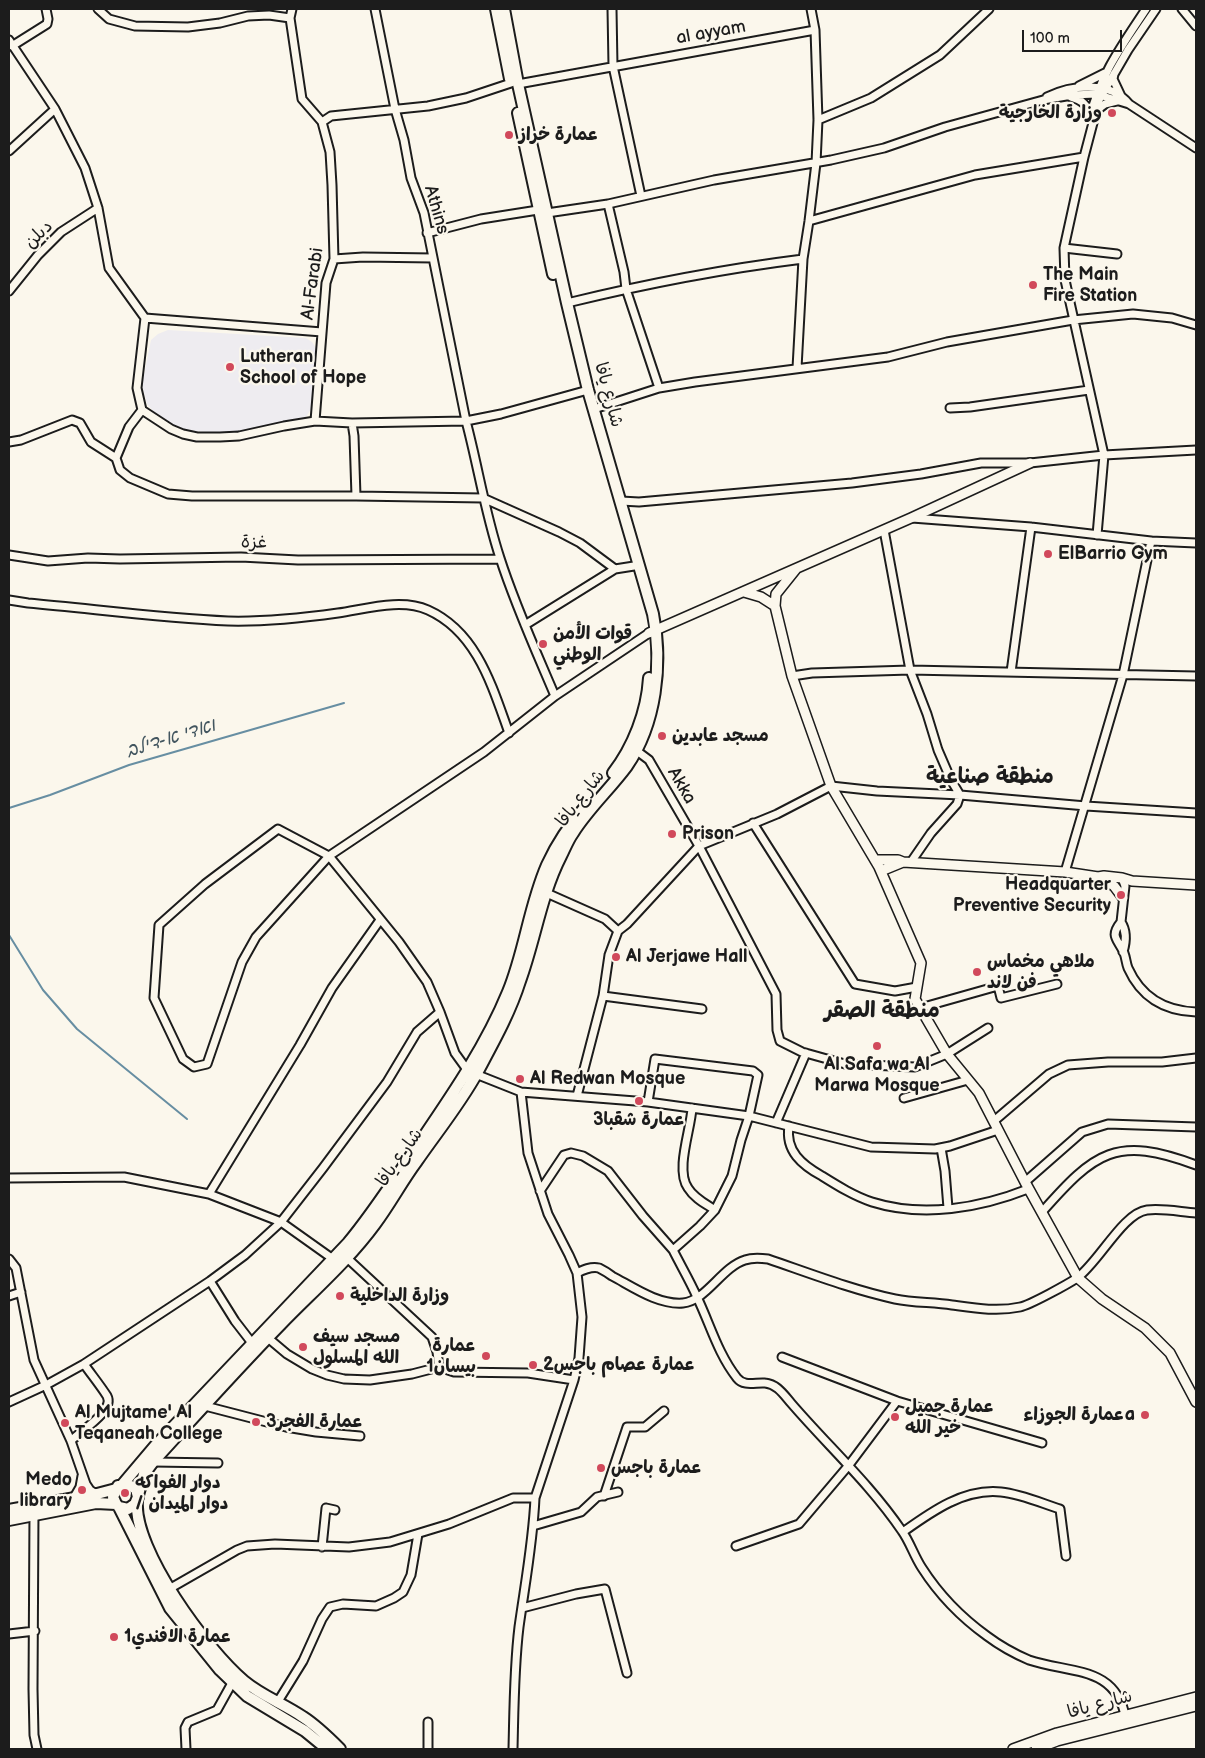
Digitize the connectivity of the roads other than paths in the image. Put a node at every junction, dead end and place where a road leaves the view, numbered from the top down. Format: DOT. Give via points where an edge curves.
graph roads {
  1 [pos="46,9"];
  2 [pos="98,9"];
  3 [pos="292,9"];
  4 [pos="374,9"];
  5 [pos="496,9"];
  6 [pos="504,9"];
  7 [pos="612,9"];
  8 [pos="811,9"];
  9 [pos="989,9"];
  10 [pos="1146,9"];
  11 [pos="1156,9"];
  12 [pos="1182,9"];
  13 [pos="290,18"];
  14 [pos="1196,26"];
  15 [pos="815,30"];
  16 [pos="10,43"];
  17 [pos="613,66"];
  18 [pos="1105,73"];
  19 [pos="1114,74"];
  20 [pos="515,83"];
  21 [pos="1075,88"];
  22 [pos="1100,92"];
  23 [pos="1068,96"];
  24 [pos="1120,98"];
  25 [pos="1042,100"];
  26 [pos="55,109"];
  27 [pos="395,109"];
  28 [pos="1097,110"];
  29 [pos="1090,117"];
  30 [pos="818,120"];
  31 [pos="322,122"];
  32 [pos="1196,148"];
  33 [pos="9,151"];
  34 [pos="1084,156"];
  35 [pos="816,163"];
  36 [pos="641,196"];
  37 [pos="608,204"];
  38 [pos="98,208"];
  39 [pos="543,211"];
  40 [pos="810,221"];
  41 [pos="427,233"];
  42 [pos="1064,248"];
  43 [pos="1117,254"];
  44 [pos="433,258"];
  45 [pos="334,259"];
  46 [pos="803,260"];
  47 [pos="626,289"];
  48 [pos="9,292"];
  49 [pos="567,303"];
  50 [pos="145,318"];
  51 [pos="1073,320"];
  52 [pos="1196,325"];
  53 [pos="322,332"];
  54 [pos="797,368"];
  55 [pos="659,388"];
  56 [pos="1089,390"];
  57 [pos="585,391"];
  58 [pos="950,408"];
  59 [pos="594,409"];
  60 [pos="142,410"];
  61 [pos="314,421"];
  62 [pos="466,421"];
  63 [pos="352,422"];
  64 [pos="9,442"];
  65 [pos="1196,450"];
  66 [pos="1104,455"];
  67 [pos="116,458"];
  68 [pos="1030,462"];
  69 [pos="356,496"];
  70 [pos="483,498"];
  71 [pos="621,502"];
  72 [pos="911,518"];
  73 [pos="1031,527"];
  74 [pos="884,530"];
  75 [pos="1097,535"];
  76 [pos="1151,541"];
  77 [pos="1196,543"];
  78 [pos="9,555"];
  79 [pos="500,559"];
  80 [pos="634,566"];
  81 [pos="615,569"];
  82 [pos="796,569"];
  83 [pos="744,592"];
  84 [pos="9,600"];
  85 [pos="775,606"];
  86 [pos="525,625"];
  87 [pos="653,632"];
  88 [pos="910,670"];
  89 [pos="1011,672"];
  90 [pos="1123,675"];
  91 [pos="792,676"];
  92 [pos="1196,676"];
  93 [pos="555,696"];
  94 [pos="509,732"];
  95 [pos="634,748"];
  96 [pos="830,786"];
  97 [pos="960,795"];
  98 [pos="1086,806"];
  99 [pos="1196,813"];
  100 [pos="754,823"];
  101 [pos="699,846"];
  102 [pos="329,856"];
  103 [pos="875,860"];
  104 [pos="907,862"];
  105 [pos="881,871"];
  106 [pos="1065,872"];
  107 [pos="1124,884"];
  108 [pos="1196,885"];
  109 [pos="543,891"];
  110 [pos="1123,898"];
  111 [pos="380,920"];
  112 [pos="618,931"];
  113 [pos="1057,984"];
  114 [pos="917,987"];
  115 [pos="603,996"];
  116 [pos="920,1008"];
  117 [pos="702,1009"];
  118 [pos="440,1012"];
  119 [pos="1196,1012"];
  120 [pos="988,1028"];
  121 [pos="806,1053"];
  122 [pos="947,1054"];
  123 [pos="1196,1058"];
  124 [pos="472,1073"];
  125 [pos="968,1080"];
  126 [pos="521,1092"];
  127 [pos="577,1096"];
  128 [pos="904,1098"];
  129 [pos="648,1102"];
  130 [pos="692,1108"];
  131 [pos="749,1116"];
  132 [pos="994,1121"];
  133 [pos="776,1123"];
  134 [pos="789,1126"];
  135 [pos="1196,1127"];
  136 [pos="998,1130"];
  137 [pos="941,1148"];
  138 [pos="1196,1165"];
  139 [pos="9,1178"];
  140 [pos="1027,1186"];
  141 [pos="540,1191"];
  142 [pos="209,1194"];
  143 [pos="948,1208"];
  144 [pos="715,1210"];
  145 [pos="1042,1212"];
  146 [pos="1196,1213"];
  147 [pos="281,1222"];
  148 [pos="673,1250"];
  149 [pos="346,1257"];
  150 [pos="9,1259"];
  151 [pos="333,1259"];
  152 [pos="576,1273"];
  153 [pos="1078,1278"];
  154 [pos="210,1281"];
  155 [pos="21,1292"];
  156 [pos="9,1296"];
  157 [pos="698,1297"];
  158 [pos="268,1338"];
  159 [pos="252,1343"];
  160 [pos="782,1357"];
  161 [pos="84,1364"];
  162 [pos="439,1367"];
  163 [pos="574,1380"];
  164 [pos="46,1385"];
  165 [pos="897,1401"];
  166 [pos="9,1402"];
  167 [pos="1196,1402"];
  168 [pos="205,1406"];
  169 [pos="664,1411"];
  170 [pos="360,1436"];
  171 [pos="70,1441"];
  172 [pos="1042,1443"];
  173 [pos="153,1462"];
  174 [pos="218,1463"];
  175 [pos="849,1465"];
  176 [pos="82,1476"];
  177 [pos="119,1487"];
  178 [pos="618,1492"];
  179 [pos="97,1494"];
  180 [pos="604,1496"];
  181 [pos="137,1498"];
  182 [pos="535,1498"];
  183 [pos="73,1499"];
  184 [pos="118,1506"];
  185 [pos="9,1510"];
  186 [pos="34,1510"];
  187 [pos="335,1510"];
  188 [pos="9,1520"];
  189 [pos="534,1526"];
  190 [pos="903,1532"];
  191 [pos="418,1534"];
  192 [pos="736,1546"];
  193 [pos="322,1547"];
  194 [pos="1066,1556"];
  195 [pos="169,1589"];
  196 [pos="522,1608"];
  197 [pos="35,1631"];
  198 [pos="9,1634"];
  199 [pos="627,1673"];
  200 [pos="232,1683"];
  201 [pos="1196,1697"];
  202 [pos="277,1703"];
  203 [pos="1196,1706"];
  204 [pos="1126,1719"];
  205 [pos="428,1722"];
  206 [pos="35,1749"];
  207 [pos="186,1749"];
  208 [pos="327,1749"];
  209 [pos="340,1749"];
  210 [pos="428,1749"];
  211 [pos="513,1749"];
  212 [pos="1013,1749"];
  213 [pos="1036,1749"];
  1 -- 16 [label="street" via="46,24"];
  2 -- 13 [label="street" via="109,19 135,26 188,27 220,24 248,16"];
  3 -- 13 [label="street"];
  4 -- 27 [label="street, Athins"];
  5 -- 20 [label="main road, شارع يافا"];
  6 -- 20 [label="main road, شارع يافا"];
  7 -- 17 [label="street"];
  8 -- 15 [label="street"];
  9 -- 30 [label="street" via="940,55 871,98"];
  10 -- 18 [label="street"];
  11 -- 19 [label="street"];
  12 -- 14 [label="street"];
  13 -- 31 [label="street" via="302,99"];
  15 -- 17 [label="street, al ayyam"];
  15 -- 30 [label="street"];
  16 -- 26 [label="street"];
  17 -- 20 [label="street, al ayyam"];
  17 -- 36 [label="street"];
  18 -- 21 [label="street"];
  18 -- 22 [label="street"];
  19 -- 22 [label="street"];
  19 -- 24 [label="street"];
  20 -- 27 [label="street, al ayyam" via="466,98"];
  20 -- 39 [label="main road, شارع يافا"];
  21 -- 22 [label="street"];
  21 -- 25 [label="street"];
  22 -- 23 [label="street"];
  22 -- 24 [label="street"];
  22 -- 28 [label="street"];
  22 -- 29 [label="street"];
  23 -- 25 [label="street"];
  23 -- 29 [label="street" via="1086,105"];
  24 -- 28 [label="street"];
  24 -- 32 [label="street"];
  25 -- 35 [label="street" via="884,148"];
  26 -- 33 [label="street"];
  26 -- 38 [label="street" via="85,168"];
  27 -- 31 [label="street, al ayyam" via="331,116"];
  27 -- 41 [label="street, Athins" via="410,178 424,213"];
  28 -- 34 [label="street"];
  29 -- 34 [label="street"];
  30 -- 35 [label="street"];
  31 -- 45 [label="street, Al-Farabi" via="330,152"];
  34 -- 40 [label="street" via="975,176"];
  34 -- 42 [label="street"];
  35 -- 36 [label="street"];
  35 -- 40 [label="street"];
  36 -- 37 [label="street"];
  37 -- 39 [label="street"];
  37 -- 47 [label="street"];
  38 -- 48 [label="street, دبلن" via="61,232"];
  38 -- 50 [label="street" via="109,268"];
  39 -- 41 [label="street" via="481,219"];
  39 -- 49 [label="main road, شارع يافا"];
  39 -- 57 [label="main road, شارع يافا"];
  40 -- 46 [label="street"];
  41 -- 44 [label="street, Athins"];
  42 -- 43 [label="street"];
  42 -- 51 [label="street" via="1065,280"];
  44 -- 45 [label="street"];
  44 -- 62 [label="street, Athins"];
  45 -- 53 [label="street, Al-Farabi" via="326,283"];
  46 -- 47 [label="street"];
  46 -- 54 [label="street"];
  47 -- 49 [label="street"];
  47 -- 55 [label="street"];
  49 -- 57 [label="main road, شارع يافا"];
  50 -- 53 [label="street"];
  50 -- 60 [label="street" via="137,388"];
  51 -- 52 [label="street" via="1133,314 1172,318"];
  51 -- 54 [label="street" via="948,342 888,357"];
  51 -- 56 [label="street"];
  53 -- 61 [label="street, Al-Farabi"];
  54 -- 55 [label="street"];
  55 -- 59 [label="street"];
  56 -- 58 [label="street"];
  56 -- 66 [label="street"];
  57 -- 59 [label="main road, شارع يافا"];
  57 -- 62 [label="street"];
  57 -- 80 [label="main road, شارع يافا"];
  59 -- 71 [label="main road, شارع يافا"];
  60 -- 61 [label="street" via="183,434 197,437 239,436"];
  60 -- 67 [label="street" via="129,428"];
  61 -- 63 [label="street"];
  62 -- 63 [label="street"];
  62 -- 70 [label="street, Athins"];
  63 -- 69 [label="street"];
  64 -- 67 [label="street" via="72,420 80,423 91,442"];
  65 -- 66 [label="street"];
  66 -- 68 [label="street"];
  66 -- 75 [label="street"];
  67 -- 69 [label="street" via="120,470 130,478 168,494"];
  68 -- 71 [label="street" via="981,463 852,483"];
  68 -- 72 [label="street"];
  69 -- 70 [label="street"];
  70 -- 79 [label="street, Athins"];
  70 -- 81 [label="street" via="580,543"];
  71 -- 87 [label="main road, شارع يافا" via="640,565"];
  72 -- 73 [label="street"];
  72 -- 74 [label="street"];
  73 -- 75 [label="street"];
  73 -- 89 [label="street"];
  74 -- 82 [label="street"];
  74 -- 88 [label="street"];
  75 -- 76 [label="street"];
  76 -- 77 [label="street"];
  76 -- 90 [label="street"];
  78 -- 79 [label="street, غزة" via="48,561 88,558"];
  79 -- 86 [label="street, Athins"];
  80 -- 81 [label="street"];
  80 -- 87 [label="main road, شارع يافا"];
  81 -- 86 [label="street"];
  82 -- 83 [label="street"];
  82 -- 85 [label="street" via="776,594"];
  83 -- 85 [label="street"];
  83 -- 87 [label="street"];
  84 -- 94 [label="street" via="229,621 292,619 401,604 426,610 446,621 471,646 486,671"];
  85 -- 91 [label="street"];
  86 -- 93 [label="street, Athins"];
  87 -- 93 [label="street"];
  87 -- 95 [label="main road, شارع يافا" via="657,660 654,694 649,718"];
  88 -- 89 [label="street"];
  88 -- 91 [label="street"];
  88 -- 97 [label="street" via="938,750"];
  89 -- 90 [label="street"];
  90 -- 92 [label="street"];
  90 -- 98 [label="street"];
  91 -- 96 [label="street"];
  93 -- 94 [label="street"];
  94 -- 102 [label="street"];
  95 -- 101 [label="street, Akka" via="649,760"];
  95 -- 109 [label="main road, شارع يافا" via="613,784 573,832"];
  96 -- 97 [label="street"];
  96 -- 100 [label="street"];
  96 -- 103 [label="street"];
  97 -- 98 [label="street"];
  97 -- 104 [label="street" via="957,804"];
  98 -- 99 [label="street"];
  98 -- 106 [label="street"];
  100 -- 101 [label="street"];
  100 -- 114 [label="street" via="855,984 895,991"];
  101 -- 112 [label="street"];
  101 -- 121 [label="street, Akka" via="776,994 780,1041"];
  102 -- 102 [label="street" via="278,829 205,884 159,925 154,998 183,1059 194,1067 206,1064 242,962 256,937"];
  102 -- 111 [label="street"];
  103 -- 104 [label="street"];
  103 -- 105 [label="street"];
  104 -- 105 [label="street"];
  104 -- 106 [label="street"];
  105 -- 114 [label="street" via="922,963"];
  106 -- 107 [label="street" via="1104,876"];
  107 -- 108 [label="street"];
  107 -- 110 [label="street"];
  107 -- 110 [label="street"];
  109 -- 112 [label="street" via="605,919"];
  109 -- 124 [label="main road, شارع يافا" via="510,1009"];
  110 -- 119 [label="street" via="1121,922 1126,937 1123,952 1133,978 1150,997 1171,1009"];
  111 -- 118 [label="street" via="427,982"];
  111 -- 142 [label="street" via="332,988"];
  112 -- 115 [label="street" via="609,955"];
  113 -- 116 [label="street" via="1000,998 998,986"];
  114 -- 116 [label="street" via="915,1000"];
  115 -- 117 [label="street"];
  115 -- 127 [label="street"];
  116 -- 122 [label="street"];
  118 -- 124 [label="street" via="454,1053"];
  118 -- 147 [label="street" via="417,1032 387,1082"];
  120 -- 122 [label="street"];
  121 -- 122 [label="street" via="845,1064 879,1067 915,1066"];
  121 -- 133 [label="street"];
  122 -- 125 [label="street"];
  123 -- 132 [label="street" via="1068,1065 1048,1074"];
  124 -- 126 [label="street"];
  124 -- 149 [label="main road, شارع يافا" via="450,1117 374,1225"];
  124 -- 151 [label="main road, شارع يافا" via="366,1222"];
  125 -- 128 [label="street"];
  125 -- 132 [label="street"];
  126 -- 127 [label="street"];
  126 -- 141 [label="street" via="528,1153"];
  127 -- 129 [label="street"];
  129 -- 130 [label="street"];
  129 -- 131 [label="street" via="655,1059 753,1071 757,1072 758,1078"];
  130 -- 131 [label="street"];
  130 -- 144 [label="street" via="683,1174 694,1196"];
  131 -- 133 [label="street"];
  131 -- 144 [label="street" via="732,1176"];
  132 -- 136 [label="street"];
  133 -- 134 [label="street"];
  134 -- 137 [label="street" via="872,1147"];
  134 -- 143 [label="street" via="789,1141 798,1160 846,1191 896,1208 924,1211"];
  135 -- 140 [label="street" via="1108,1124 1082,1132"];
  136 -- 137 [label="street"];
  136 -- 140 [label="street"];
  137 -- 143 [label="street"];
  138 -- 145 [label="street" via="1160,1152 1133,1149 1108,1155 1083,1168"];
  139 -- 142 [label="street" via="124,1177"];
  140 -- 143 [label="street" via="988,1202"];
  140 -- 145 [label="street"];
  141 -- 148 [label="street" via="564,1155 583,1156 608,1172"];
  141 -- 152 [label="street"];
  142 -- 147 [label="street"];
  144 -- 148 [label="street"];
  145 -- 153 [label="street"];
  146 -- 153 [label="street" via="1146,1210 1139,1213 1121,1227 1106,1249"];
  147 -- 151 [label="street"];
  147 -- 154 [label="street"];
  148 -- 157 [label="street"];
  149 -- 158 [label="main road, شارع يافا"];
  149 -- 162 [label="street" via="432,1337"];
  150 -- 155 [label="street" via="16,1268"];
  151 -- 159 [label="main road, شارع يافا"];
  152 -- 157 [label="street" via="599,1268 665,1301 689,1302"];
  152 -- 163 [label="street" via="582,1317 580,1358"];
  153 -- 157 [label="street" via="1021,1307 969,1308 872,1294 768,1259 754,1258 731,1267"];
  153 -- 167 [label="street" via="1145,1328 1170,1353"];
  154 -- 159 [label="street"];
  154 -- 161 [label="street"];
  155 -- 156 [label="street"];
  155 -- 164 [label="street" via="34,1360"];
  157 -- 175 [label="street" via="723,1357 739,1380 753,1384 766,1382 778,1388"];
  158 -- 162 [label="street" via="312,1369 344,1379 370,1380"];
  158 -- 168 [label="main road, شارع يافا"];
  159 -- 177 [label="main road, شارع يافا"];
  160 -- 165 [label="street"];
  161 -- 164 [label="street"];
  161 -- 171 [label="street" via="108,1398 108,1406"];
  162 -- 163 [label="street" via="454,1372 528,1373"];
  163 -- 182 [label="street"];
  164 -- 166 [label="street"];
  164 -- 171 [label="street"];
  165 -- 172 [label="street"];
  165 -- 175 [label="street"];
  168 -- 170 [label="street" via="286,1427"];
  168 -- 173 [label="main road, شارع يافا"];
  169 -- 180 [label="street" via="645,1427 627,1427"];
  171 -- 176 [label="street"];
  173 -- 174 [label="street"];
  173 -- 181 [label="main road, شارع يافا" via="144,1474"];
  175 -- 190 [label="street"];
  175 -- 192 [label="street" via="800,1524"];
  176 -- 179 [label="street" via="90,1490"];
  176 -- 183 [label="street"];
  177 -- 179 [label="main road"];
  177 -- 181 [label="main road" via="130,1484"];
  177 -- 184 [label="main road" via="113,1497"];
  178 -- 180 [label="street"];
  179 -- 183 [label="main road"];
  180 -- 189 [label="street" via="597,1497 581,1512"];
  181 -- 184 [label="main road" via="128,1509"];
  181 -- 195 [label="main road" via="138,1524"];
  182 -- 189 [label="street"];
  182 -- 191 [label="street" via="513,1498"];
  183 -- 186 [label="main road"];
  184 -- 186 [label="main road" via="96,1503"];
  184 -- 200 [label="main road" via="170,1608"];
  185 -- 186 [label="main road"];
  186 -- 188 [label="main road"];
  186 -- 197 [label="street"];
  187 -- 193 [label="street" via="326,1508"];
  189 -- 196 [label="street"];
  190 -- 194 [label="street" via="949,1503 968,1496 1002,1492 1060,1508"];
  190 -- 204 [label="street" via="931,1582 965,1618 1004,1647 1028,1659 1097,1676 1114,1690"];
  191 -- 193 [label="street" via="390,1542"];
  191 -- 202 [label="street" via="411,1575 402,1592 376,1606 343,1604 330,1607 304,1661"];
  193 -- 195 [label="street" via="247,1546"];
  195 -- 202 [label="main road" via="193,1624 232,1670"];
  196 -- 199 [label="street" via="605,1589"];
  196 -- 211 [label="street" via="514,1692"];
  197 -- 198 [label="street"];
  197 -- 206 [label="street"];
  200 -- 207 [label="street" via="216,1710 188,1722 185,1728"];
  200 -- 208 [label="main road"];
  201 -- 204 [label="street, شارع يافا"];
  202 -- 209 [label="main road" via="303,1716"];
  203 -- 204 [label="street"];
  204 -- 212 [label="street, شارع يافا" via="1058,1733"];
  204 -- 213 [label="street"];
  205 -- 210 [label="street"];
}
